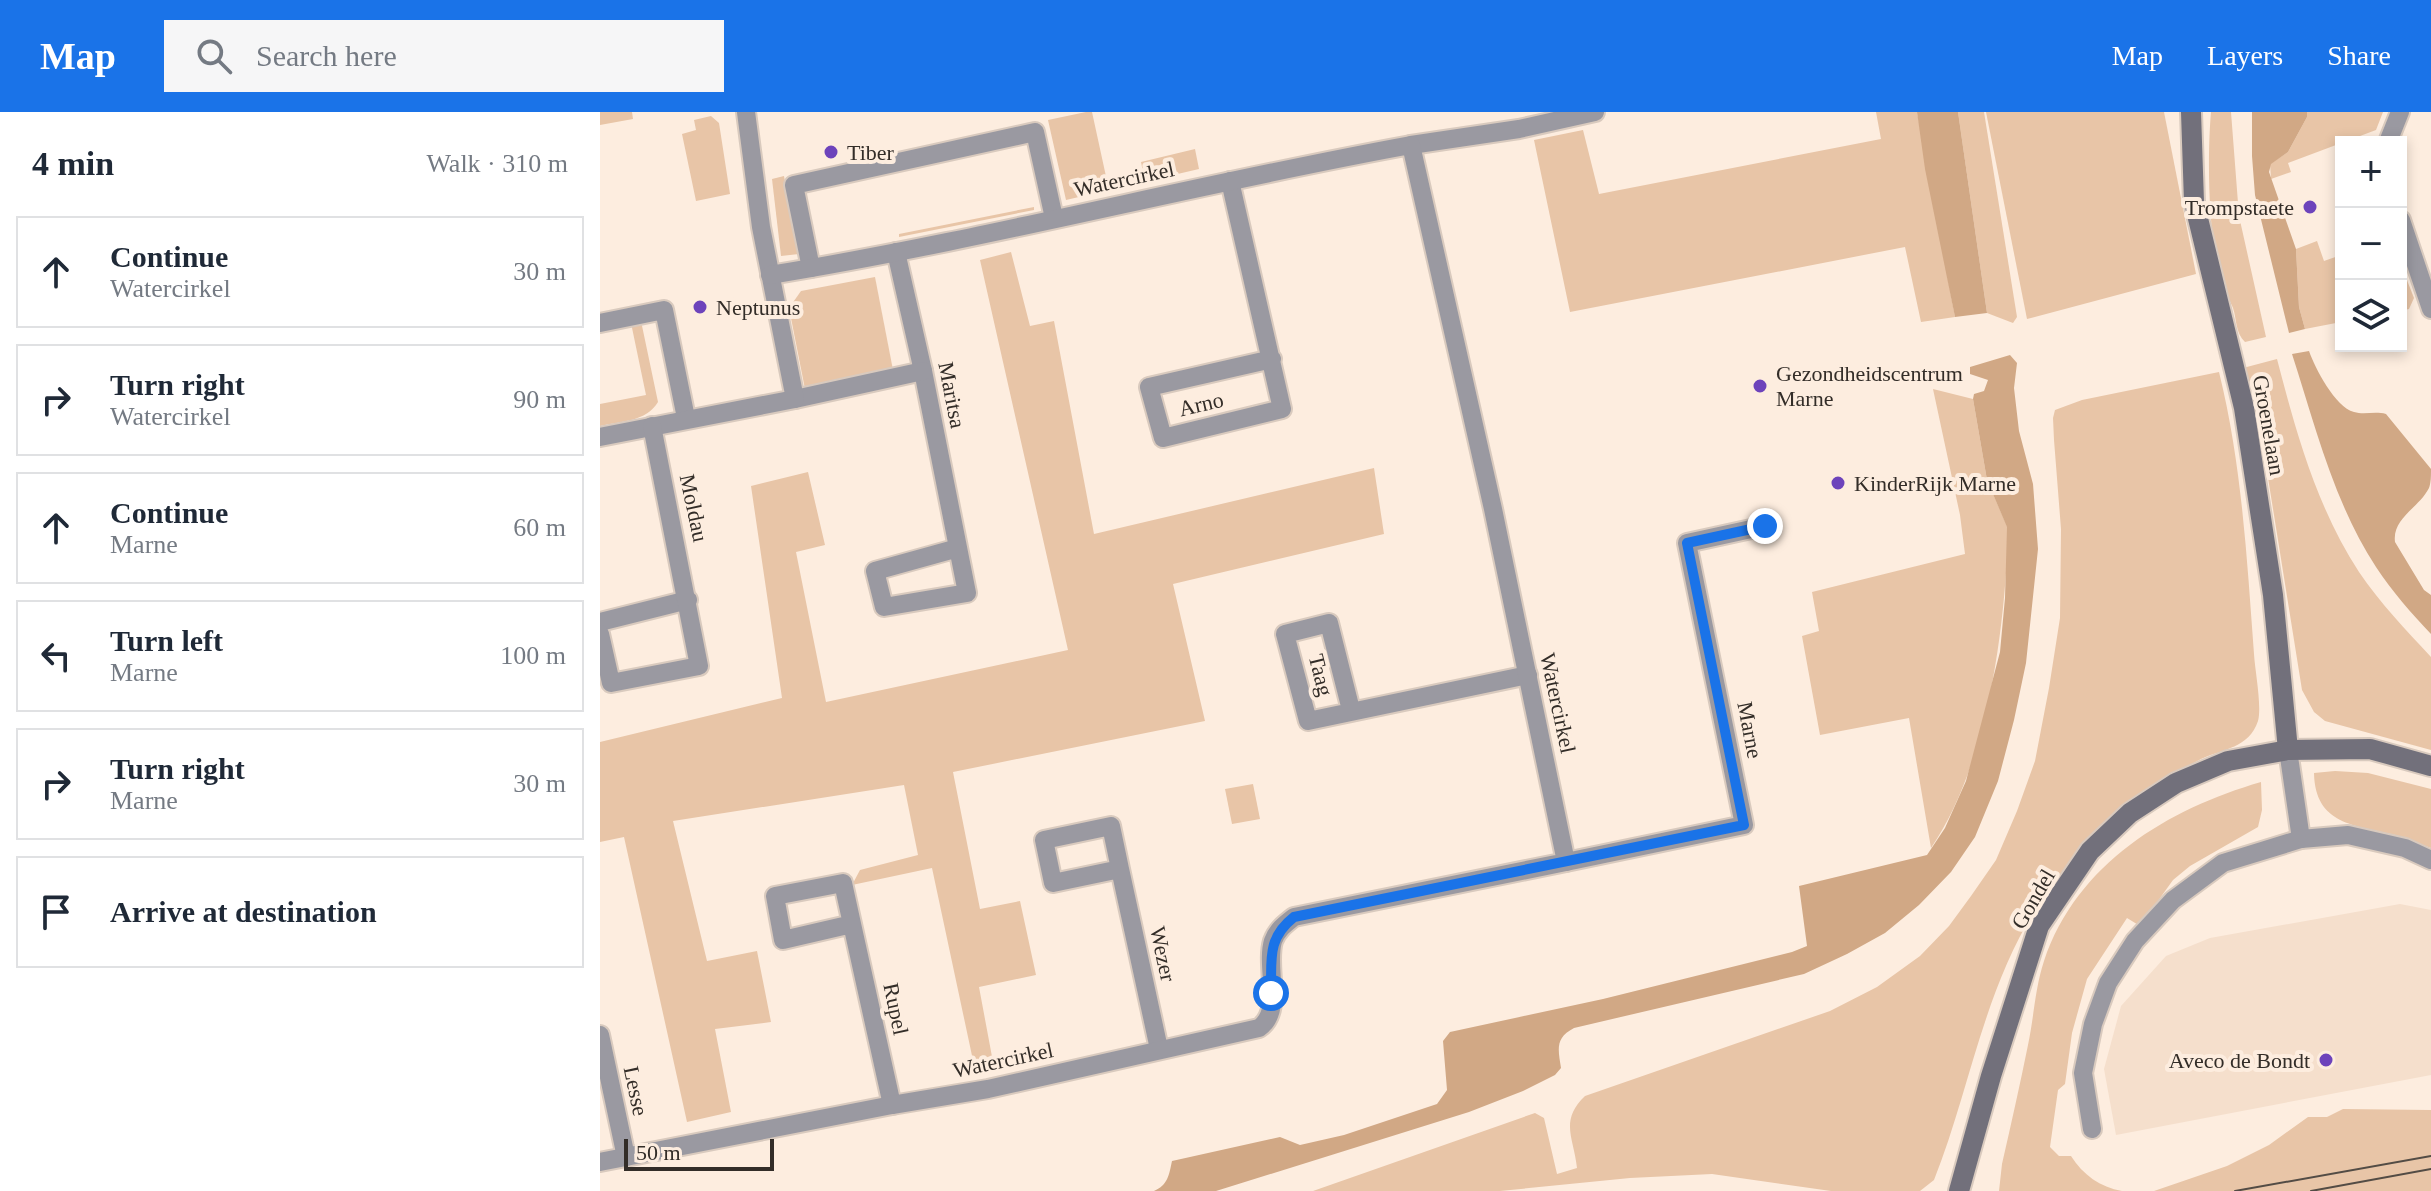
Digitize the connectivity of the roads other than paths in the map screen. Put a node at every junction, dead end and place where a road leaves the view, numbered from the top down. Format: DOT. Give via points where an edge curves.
graph roads {
  1 [pos="746,112"];
  2 [pos="1595,112"];
  3 [pos="2191,112"];
  4 [pos="2400,112"];
  5 [pos="2390,136"];
  6 [pos="1411,145"];
  7 [pos="1230,181"];
  8 [pos="1054,218"];
  9 [pos="2407,238"];
  10 [pos="896,252"];
  11 [pos="811,268"];
  12 [pos="770,275"];
  13 [pos="2431,309"];
  14 [pos="600,323"];
  15 [pos="1272,359"];
  16 [pos="923,371"];
  17 [pos="795,399"];
  18 [pos="686,418"];
  19 [pos="652,426"];
  20 [pos="600,437"];
  21 [pos="1765,526"];
  22 [pos="958,548"];
  23 [pos="688,600"];
  24 [pos="600,622"];
  25 [pos="600,634"];
  26 [pos="1528,675"];
  27 [pos="1351,710"];
  28 [pos="2288,750"];
  29 [pos="2431,766"];
  30 [pos="2301,839"];
  31 [pos="2431,860"];
  32 [pos="1566,862"];
  33 [pos="1120,869"];
  34 [pos="852,924"];
  35 [pos="600,1035"];
  36 [pos="1159,1049"];
  37 [pos="892,1105"];
  38 [pos="2092,1129"];
  39 [pos="626,1157"];
  40 [pos="600,1162"];
  41 [pos="1959,1191"];
  1 -- 12 [label="street"];
  2 -- 6 [label="street"];
  3 -- 28 [label="street, Groenelaan" via="2194,202 2244,408 2273,595"];
  4 -- 5 [label="street"];
  6 -- 7 [label="street, Watercirkel"];
  6 -- 26 [label="street, Watercirkel"];
  7 -- 8 [label="street, Watercirkel"];
  7 -- 15 [label="street, Arno"];
  8 -- 10 [label="street, Watercirkel"];
  8 -- 11 [label="street" via="1035,132 794,185"];
  9 -- 13 [label="street"];
  10 -- 11 [label="street, Watercirkel"];
  10 -- 16 [label="street, Maritsa"];
  11 -- 12 [label="street, Watercirkel"];
  12 -- 17 [label="street"];
  14 -- 18 [label="street" via="664,310"];
  15 -- 15 [label="street, Arno" via="1282,409 1163,438 1149,387"];
  16 -- 17 [label="street"];
  16 -- 22 [label="street, Maritsa"];
  17 -- 18 [label="street"];
  18 -- 19 [label="street"];
  19 -- 20 [label="street"];
  19 -- 23 [label="street, Moldau"];
  21 -- 32 [label="street, Marne" via="1687,543 1744,825"];
  22 -- 22 [label="street, Maritsa" via="967,593 884,607 875,571"];
  23 -- 24 [label="street"];
  23 -- 25 [label="street, Moldau" via="699,666 611,683"];
  26 -- 27 [label="street, Taag"];
  26 -- 32 [label="street, Watercirkel"];
  27 -- 27 [label="street, Taag" via="1308,721 1285,634 1329,623"];
  28 -- 29 [label="street, Gondel" via="2370,749"];
  28 -- 30 [label="street"];
  28 -- 41 [label="street, Gondel" via="2228,761 2176,783 2130,813 2090,851 2039,926"];
  30 -- 31 [label="street" via="2348,835"];
  30 -- 38 [label="street" via="2223,863 2173,900 2135,941 2108,983 2093,1024 2083,1073"];
  32 -- 36 [label="street, Watercirkel" via="1294,917 1272,943 1267,1023"];
  33 -- 36 [label="street, Wezer"];
  34 -- 34 [label="street, Rupel" via="843,883 775,896 783,940"];
  34 -- 37 [label="street, Rupel"];
  35 -- 39 [label="street, Lesse"];
  36 -- 37 [label="street, Watercirkel" via="988,1089"];
  37 -- 39 [label="street, Watercirkel"];
  39 -- 40 [label="street, Watercirkel"];
}
